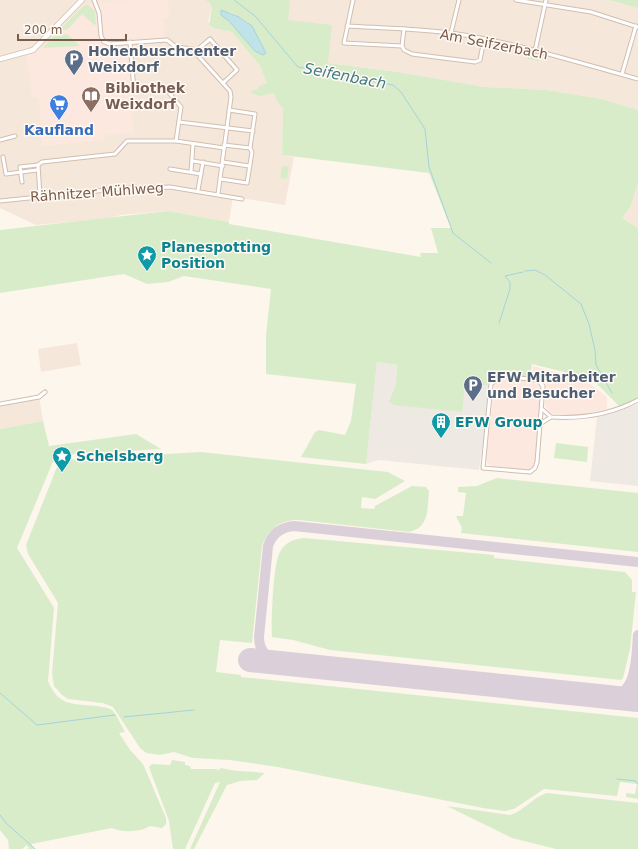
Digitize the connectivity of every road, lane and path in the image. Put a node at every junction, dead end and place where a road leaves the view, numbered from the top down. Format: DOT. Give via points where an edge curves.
graph roads {
  1 [pos="82,0"];
  2 [pos="94,0"];
  3 [pos="353,0"];
  4 [pos="459,0"];
  5 [pos="516,0"];
  6 [pos="546,0"];
  7 [pos="545,5"];
  8 [pos="347,26"];
  9 [pos="637,27"];
  10 [pos="404,29"];
  11 [pos="452,34"];
  12 [pos="484,40"];
  13 [pos="130,42"];
  14 [pos="402,46"];
  15 [pos="535,51"];
  16 [pos="195,52"];
  17 [pos="0,59"];
  18 [pos="622,74"];
  19 [pos="638,79"];
  20 [pos="223,83"];
  21 [pos="229,110"];
  22 [pos="179,122"];
  23 [pos="227,128"];
  24 [pos="253,131"];
  25 [pos="15,136"];
  26 [pos="0,140"];
  27 [pos="176,141"];
  28 [pos="193,144"];
  29 [pos="224,146"];
  30 [pos="250,148"];
  31 [pos="4,157"];
  32 [pos="193,161"];
  33 [pos="203,162"];
  34 [pos="223,164"];
  35 [pos="38,165"];
  36 [pos="249,166"];
  37 [pos="170,169"];
  38 [pos="37,170"];
  39 [pos="20,172"];
  40 [pos="192,172"];
  41 [pos="201,174"];
  42 [pos="220,179"];
  43 [pos="22,182"];
  44 [pos="198,190"];
  45 [pos="218,194"];
  46 [pos="40,196"];
  47 [pos="242,199"];
  48 [pos="0,201"];
  49 [pos="45,392"];
  50 [pos="638,400"];
  51 [pos="0,404"];
  52 [pos="542,409"];
  53 [pos="551,417"];
  54 [pos="540,424"];
  1 -- 17 [label="main road" via="33,50"];
  2 -- 13 [label="street" via="99,13 102,40 107,43"];
  3 -- 8 [label="street"];
  4 -- 11 [label="street"];
  5 -- 7 [label="street"];
  6 -- 7 [label="street"];
  7 -- 9 [label="street" via="591,12"];
  7 -- 15 [label="street"];
  8 -- 10 [label="street, Am Seifzerbach"];
  8 -- 14 [label="street" via="344,43"];
  9 -- 18 [label="street"];
  10 -- 11 [label="street, Am Seifzerbach"];
  10 -- 14 [label="street"];
  11 -- 12 [label="street, Am Seifzerbach"];
  12 -- 14 [label="street" via="480,60 475,62 412,54"];
  12 -- 15 [label="street, Am Seifzerbach"];
  13 -- 16 [label="street" via="167,40 176,47 192,49"];
  13 -- 22 [label="street" via="134,90 165,88 181,107"];
  15 -- 18 [label="street, Am Seifzerbach"];
  16 -- 20 [label="street"];
  16 -- 20 [label="street" via="210,39 237,70"];
  18 -- 19 [label="street, Am Seifzerbach"];
  20 -- 21 [label="street" via="230,91"];
  21 -- 23 [label="street"];
  21 -- 24 [label="street" via="255,114"];
  22 -- 23 [label="street"];
  22 -- 27 [label="street"];
  23 -- 24 [label="street"];
  23 -- 29 [label="street"];
  24 -- 30 [label="street"];
  25 -- 26 [label="street"];
  27 -- 28 [label="street"];
  27 -- 35 [label="street" via="128,141 116,154 42,162"];
  28 -- 29 [label="street"];
  28 -- 32 [label="street"];
  29 -- 30 [label="street"];
  29 -- 34 [label="street"];
  30 -- 36 [label="street" via="252,152"];
  31 -- 39 [label="street" via="6,174"];
  32 -- 33 [label="street"];
  32 -- 40 [label="street"];
  33 -- 34 [label="street"];
  33 -- 41 [label="street"];
  34 -- 36 [label="street"];
  34 -- 42 [label="street"];
  35 -- 38 [label="street"];
  35 -- 39 [label="street" via="20,167"];
  36 -- 42 [label="street" via="247,182"];
  37 -- 40 [label="street"];
  38 -- 39 [label="street"];
  38 -- 46 [label="street"];
  39 -- 43 [label="street"];
  40 -- 41 [label="street"];
  41 -- 44 [label="street"];
  42 -- 45 [label="street"];
  44 -- 45 [label="street, Rähnitzer Mühlweg"];
  44 -- 46 [label="street, Rähnitzer Mühlweg" via="170,187 126,188"];
  45 -- 47 [label="street, Rähnitzer Mühlweg"];
  46 -- 48 [label="street, Rähnitzer Mühlweg"];
  49 -- 51 [label="street" via="39,397"];
  50 -- 53 [label="street" via="592,416"];
  52 -- 53 [label="street"];
  52 -- 54 [label="street"];
  52 -- 54 [label="street" via="544,389 538,380 502,376 496,378 491,384 483,468 530,472 537,462"];
  53 -- 54 [label="street"];
}
